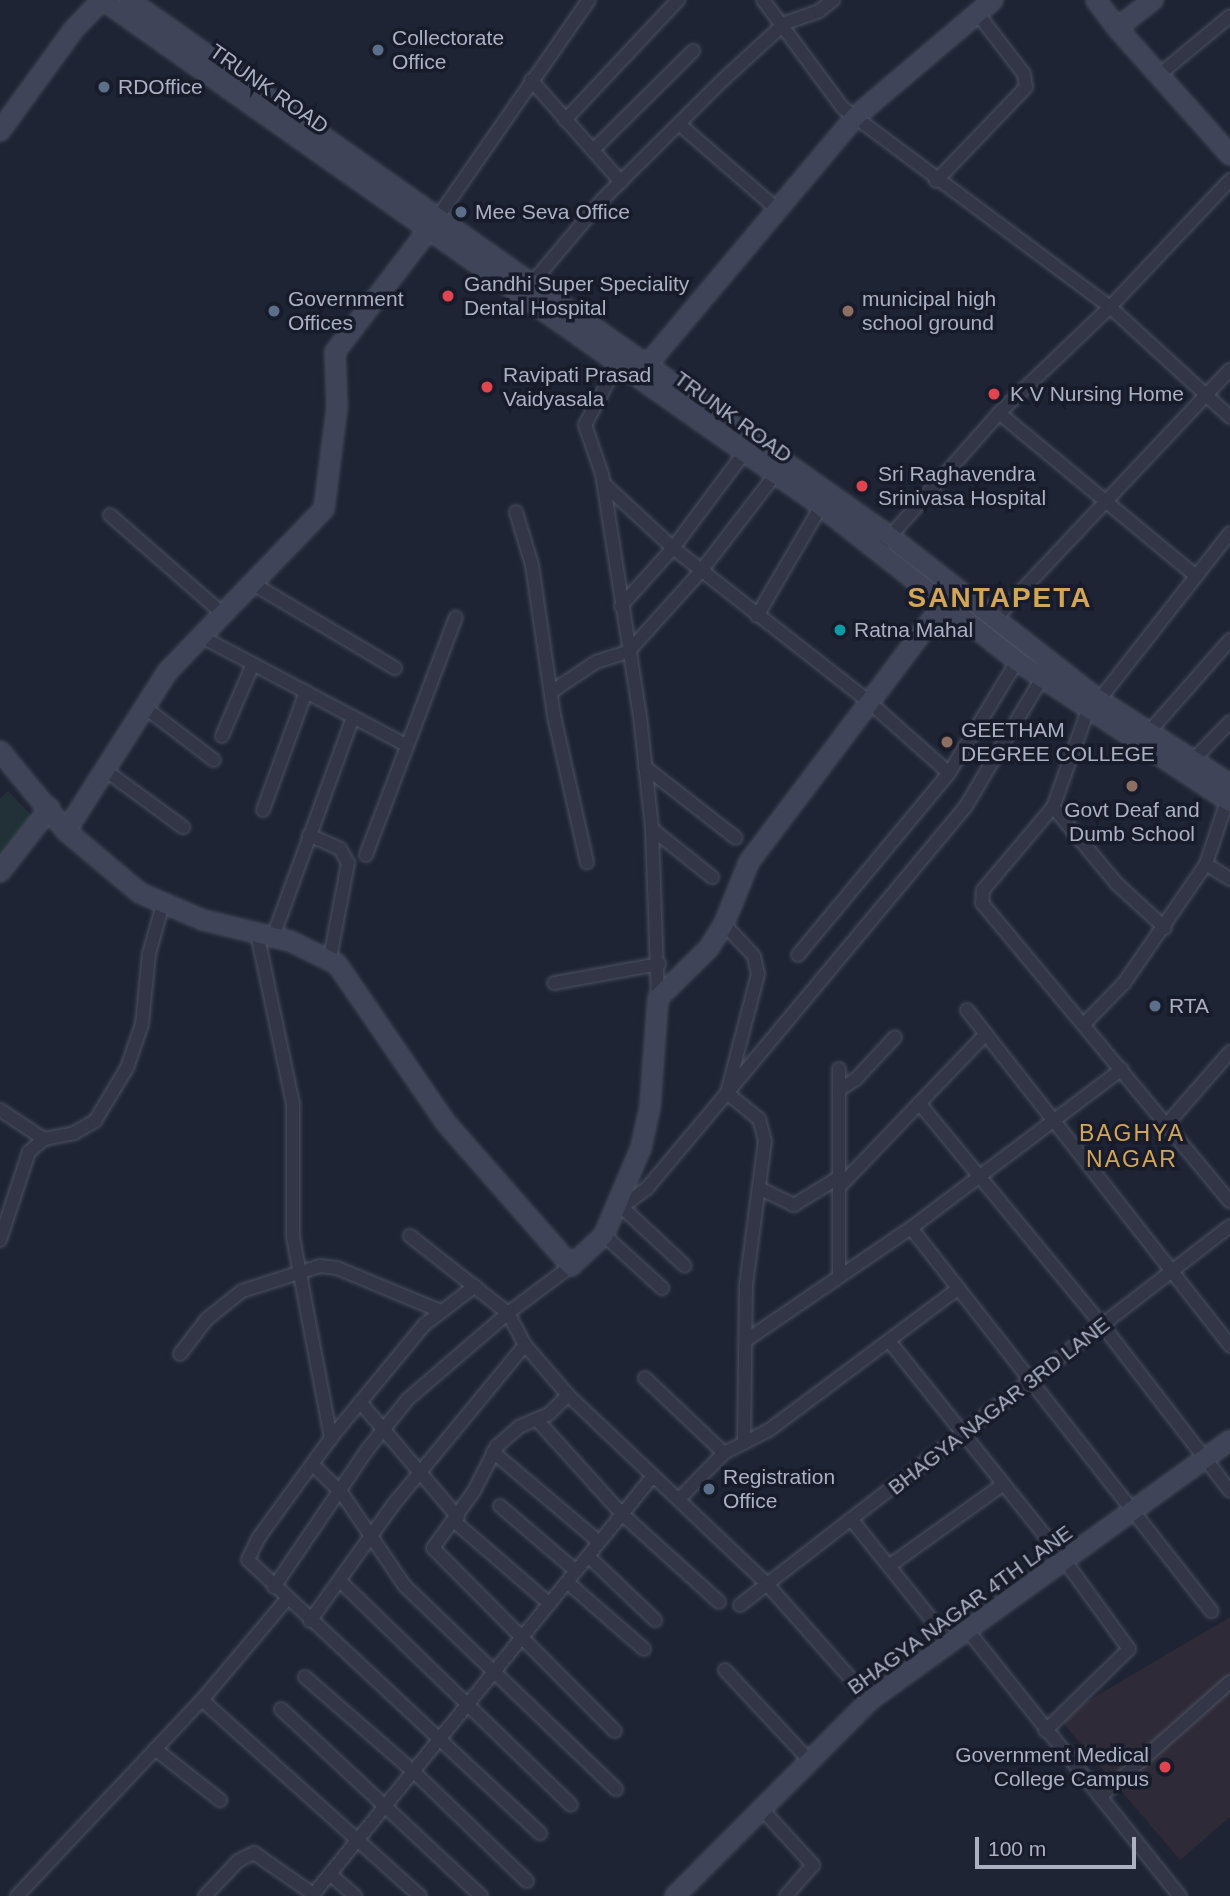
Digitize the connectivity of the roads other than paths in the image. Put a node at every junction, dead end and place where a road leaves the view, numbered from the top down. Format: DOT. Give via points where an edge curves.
graph roads {
  1 [pos="589,0"];
  2 [pos="678,0"];
  3 [pos="763,0"];
  4 [pos="833,0"];
  5 [pos="993,0"];
  6 [pos="1096,0"];
  7 [pos="1153,0"];
  8 [pos="125,5"];
  9 [pos="977,13"];
  10 [pos="1230,16"];
  11 [pos="785,23"];
  12 [pos="1117,28"];
  13 [pos="693,51"];
  14 [pos="1159,75"];
  15 [pos="531,80"];
  16 [pos="855,117"];
  17 [pos="565,120"];
  18 [pos="679,124"];
  19 [pos="0,131"];
  20 [pos="593,150"];
  21 [pos="1230,155"];
  22 [pos="1230,180"];
  23 [pos="936,181"];
  24 [pos="621,182"];
  25 [pos="778,210"];
  26 [pos="434,223"];
  27 [pos="532,283"];
  28 [pos="1110,307"];
  29 [pos="618,363"];
  30 [pos="643,370"];
  31 [pos="1230,370"];
  32 [pos="1206,394"];
  33 [pos="999,414"];
  34 [pos="1230,416"];
  35 [pos="744,453"];
  36 [pos="775,475"];
  37 [pos="604,484"];
  38 [pos="1104,503"];
  39 [pos="821,506"];
  40 [pos="516,512"];
  41 [pos="110,515"];
  42 [pos="1230,533"];
  43 [pos="885,543"];
  44 [pos="673,548"];
  45 [pos="701,571"];
  46 [pos="1196,576"];
  47 [pos="255,585"];
  48 [pos="955,588"];
  49 [pos="944,603"];
  50 [pos="621,606"];
  51 [pos="223,614"];
  52 [pos="757,616"];
  53 [pos="456,617"];
  54 [pos="995,619"];
  55 [pos="200,636"];
  56 [pos="1230,640"];
  57 [pos="629,651"];
  58 [pos="1017,661"];
  59 [pos="253,664"];
  60 [pos="395,668"];
  61 [pos="1042,678"];
  62 [pos="306,692"];
  63 [pos="551,692"];
  64 [pos="868,701"];
  65 [pos="1094,705"];
  66 [pos="143,706"];
  67 [pos="353,717"];
  68 [pos="1230,722"];
  69 [pos="1148,733"];
  70 [pos="222,736"];
  71 [pos="407,745"];
  72 [pos="214,760"];
  73 [pos="1192,761"];
  74 [pos="4,763"];
  75 [pos="645,767"];
  76 [pos="105,771"];
  77 [pos="949,773"];
  78 [pos="1229,794"];
  79 [pos="1053,807"];
  80 [pos="50,808"];
  81 [pos="263,810"];
  82 [pos="183,827"];
  83 [pos="652,829"];
  84 [pos="66,831"];
  85 [pos="309,835"];
  86 [pos="736,838"];
  87 [pos="366,855"];
  88 [pos="587,862"];
  89 [pos="1206,864"];
  90 [pos="0,872"];
  91 [pos="712,877"];
  92 [pos="1230,879"];
  93 [pos="163,904"];
  94 [pos="724,924"];
  95 [pos="1165,928"];
  96 [pos="265,935"];
  97 [pos="798,955"];
  98 [pos="330,958"];
  99 [pos="659,964"];
  100 [pos="554,983"];
  101 [pos="658,998"];
  102 [pos="967,1010"];
  103 [pos="1085,1023"];
  104 [pos="986,1034"];
  105 [pos="895,1037"];
  106 [pos="1230,1052"];
  107 [pos="839,1069"];
  108 [pos="1122,1069"];
  109 [pos="839,1090"];
  110 [pos="727,1093"];
  111 [pos="919,1103"];
  112 [pos="0,1110"];
  113 [pos="1055,1123"];
  114 [pos="1167,1124"];
  115 [pos="44,1139"];
  116 [pos="978,1177"];
  117 [pos="841,1181"];
  118 [pos="761,1189"];
  119 [pos="1230,1202"];
  120 [pos="621,1209"];
  121 [pos="1230,1226"];
  122 [pos="911,1227"];
  123 [pos="604,1235"];
  124 [pos="410,1236"];
  125 [pos="0,1240"];
  126 [pos="571,1266"];
  127 [pos="685,1266"];
  128 [pos="301,1273"];
  129 [pos="1170,1273"];
  130 [pos="839,1275"];
  131 [pos="475,1286"];
  132 [pos="663,1288"];
  133 [pos="959,1288"];
  134 [pos="438,1310"];
  135 [pos="508,1313"];
  136 [pos="1103,1326"];
  137 [pos="748,1339"];
  138 [pos="890,1341"];
  139 [pos="526,1345"];
  140 [pos="1230,1346"];
  141 [pos="180,1354"];
  142 [pos="645,1378"];
  143 [pos="1032,1379"];
  144 [pos="568,1395"];
  145 [pos="360,1402"];
  146 [pos="538,1421"];
  147 [pos="383,1430"];
  148 [pos="964,1434"];
  149 [pos="331,1438"];
  150 [pos="1230,1440"];
  151 [pos="744,1443"];
  152 [pos="493,1452"];
  153 [pos="724,1453"];
  154 [pos="1206,1457"];
  155 [pos="313,1465"];
  156 [pos="418,1474"];
  157 [pos="653,1476"];
  158 [pos="1002,1485"];
  159 [pos="1230,1490"];
  160 [pos="341,1492"];
  161 [pos="679,1499"];
  162 [pos="500,1506"];
  163 [pos="1135,1510"];
  164 [pos="622,1514"];
  165 [pos="457,1519"];
  166 [pos="851,1519"];
  167 [pos="370,1536"];
  168 [pos="599,1542"];
  169 [pos="588,1556"];
  170 [pos="1065,1561"];
  171 [pos="890,1566"];
  172 [pos="576,1571"];
  173 [pos="341,1582"];
  174 [pos="567,1582"];
  175 [pos="766,1583"];
  176 [pos="274,1587"];
  177 [pos="287,1599"];
  178 [pos="719,1602"];
  179 [pos="550,1604"];
  180 [pos="740,1605"];
  181 [pos="1211,1611"];
  182 [pos="655,1620"];
  183 [pos="310,1621"];
  184 [pos="969,1632"];
  185 [pos="522,1638"];
  186 [pos="951,1644"];
  187 [pos="644,1649"];
  188 [pos="726,1670"];
  189 [pos="495,1672"];
  190 [pos="306,1677"];
  191 [pos="1230,1682"];
  192 [pos="202,1700"];
  193 [pos="870,1700"];
  194 [pos="469,1705"];
  195 [pos="281,1709"];
  196 [pos="615,1731"];
  197 [pos="1045,1731"];
  198 [pos="443,1737"];
  199 [pos="155,1749"];
  200 [pos="807,1758"];
  201 [pos="414,1772"];
  202 [pos="616,1789"];
  203 [pos="1100,1797"];
  204 [pos="220,1800"];
  205 [pos="571,1805"];
  206 [pos="388,1806"];
  207 [pos="760,1807"];
  208 [pos="540,1833"];
  209 [pos="360,1840"];
  210 [pos="331,1875"];
  211 [pos="527,1881"];
  212 [pos="312,1895"];
  213 [pos="18,1896"];
  214 [pos="205,1896"];
  215 [pos="355,1896"];
  216 [pos="420,1896"];
  217 [pos="481,1896"];
  218 [pos="675,1896"];
  219 [pos="786,1896"];
  220 [pos="1180,1896"];
  1 -- 15 [label="street"];
  2 -- 17 [label="street"];
  3 -- 11 [label="street"];
  4 -- 11 [label="street" via="819,11"];
  5 -- 9 [label="street"];
  6 -- 12 [label="street"];
  7 -- 12 [label="street"];
  8 -- 19 [label="street" via="57,51"];
  8 -- 26 [label="street"];
  9 -- 16 [label="street"];
  9 -- 23 [label="street" via="1024,74 1026,87"];
  10 -- 14 [label="street"];
  11 -- 16 [label="street"];
  11 -- 18 [label="street"];
  12 -- 14 [label="street"];
  13 -- 20 [label="street"];
  14 -- 21 [label="street"];
  15 -- 17 [label="street"];
  15 -- 26 [label="street"];
  16 -- 23 [label="street"];
  16 -- 25 [label="street"];
  17 -- 20 [label="street"];
  18 -- 24 [label="street"];
  18 -- 25 [label="street"];
  20 -- 24 [label="street"];
  22 -- 28 [label="street"];
  23 -- 28 [label="street"];
  24 -- 27 [label="street"];
  25 -- 30 [label="street"];
  26 -- 27 [label="street"];
  26 -- 29 [label="street, TRUNK ROAD"];
  26 -- 47 [label="street" via="335,352 337,408 324,509"];
  27 -- 30 [label="street"];
  28 -- 32 [label="street"];
  28 -- 33 [label="street"];
  29 -- 30 [label="street, TRUNK ROAD"];
  29 -- 37 [label="street" via="585,425"];
  30 -- 35 [label="street, TRUNK ROAD"];
  30 -- 43 [label="street"];
  31 -- 32 [label="street"];
  32 -- 34 [label="street"];
  32 -- 38 [label="street"];
  33 -- 38 [label="street"];
  33 -- 43 [label="street"];
  35 -- 36 [label="street, TRUNK ROAD"];
  35 -- 44 [label="street"];
  36 -- 39 [label="street, TRUNK ROAD"];
  36 -- 45 [label="street"];
  37 -- 44 [label="street"];
  37 -- 50 [label="street"];
  38 -- 46 [label="street"];
  38 -- 54 [label="street"];
  39 -- 43 [label="street, TRUNK ROAD"];
  39 -- 52 [label="street"];
  40 -- 63 [label="street" via="531,565"];
  41 -- 51 [label="street"];
  42 -- 46 [label="street"];
  43 -- 48 [label="street"];
  43 -- 49 [label="street, TRUNK ROAD"];
  44 -- 45 [label="street"];
  44 -- 50 [label="street"];
  45 -- 52 [label="street"];
  45 -- 57 [label="street"];
  46 -- 65 [label="street"];
  47 -- 51 [label="street"];
  47 -- 60 [label="street"];
  48 -- 49 [label="street"];
  48 -- 54 [label="street"];
  49 -- 58 [label="street, TRUNK ROAD"];
  49 -- 64 [label="street"];
  50 -- 57 [label="street"];
  51 -- 55 [label="street"];
  52 -- 64 [label="street"];
  53 -- 71 [label="street"];
  54 -- 65 [label="street"];
  55 -- 59 [label="street"];
  55 -- 66 [label="street"];
  56 -- 69 [label="street"];
  57 -- 63 [label="street" via="596,663"];
  57 -- 75 [label="street"];
  58 -- 61 [label="street, TRUNK ROAD"];
  58 -- 77 [label="street"];
  59 -- 62 [label="street"];
  59 -- 70 [label="street"];
  61 -- 65 [label="street, TRUNK ROAD"];
  61 -- 110 [label="street" via="966,806"];
  62 -- 67 [label="street"];
  62 -- 81 [label="street"];
  63 -- 88 [label="street"];
  64 -- 77 [label="street"];
  64 -- 94 [label="street" via="749,862"];
  65 -- 69 [label="street"];
  65 -- 78 [label="street, TRUNK ROAD"];
  65 -- 79 [label="street"];
  66 -- 72 [label="street"];
  66 -- 76 [label="street"];
  67 -- 71 [label="street"];
  67 -- 85 [label="street"];
  68 -- 73 [label="street"];
  69 -- 73 [label="street"];
  71 -- 87 [label="street"];
  73 -- 78 [label="street"];
  74 -- 80 [label="street"];
  75 -- 83 [label="street"];
  75 -- 86 [label="street"];
  76 -- 82 [label="street"];
  76 -- 84 [label="street"];
  77 -- 97 [label="street"];
  78 -- 89 [label="street"];
  79 -- 95 [label="street" via="1117,884"];
  79 -- 103 [label="street" via="984,890 982,903"];
  80 -- 84 [label="street"];
  80 -- 90 [label="street"];
  83 -- 91 [label="street"];
  83 -- 99 [label="street"];
  84 -- 93 [label="street" via="109,870"];
  85 -- 96 [label="street"];
  85 -- 98 [label="street" via="340,849 348,863"];
  89 -- 92 [label="street"];
  89 -- 95 [label="street"];
  93 -- 96 [label="street" via="203,920"];
  93 -- 115 [label="street" via="149,954 142,1024 121,1080 95,1121 74,1133"];
  94 -- 101 [label="street" via="709,948"];
  94 -- 110 [label="street" via="754,956 758,974"];
  95 -- 103 [label="street" via="1124,983"];
  96 -- 98 [label="street"];
  96 -- 128 [label="street" via="293,1104 290,1211"];
  98 -- 126 [label="street" via="350,978 371,1018 446,1123"];
  99 -- 100 [label="street"];
  99 -- 101 [label="street"];
  101 -- 120 [label="street" via="650,1107"];
  102 -- 104 [label="street"];
  103 -- 108 [label="street"];
  104 -- 111 [label="street"];
  104 -- 113 [label="street"];
  105 -- 109 [label="street" via="856,1079"];
  106 -- 114 [label="street"];
  107 -- 109 [label="street"];
  108 -- 113 [label="street"];
  108 -- 114 [label="street"];
  109 -- 117 [label="street"];
  110 -- 118 [label="street" via="746,1106 764,1129"];
  110 -- 120 [label="street"];
  111 -- 116 [label="street"];
  111 -- 117 [label="street"];
  112 -- 115 [label="street"];
  113 -- 116 [label="street"];
  113 -- 129 [label="street"];
  114 -- 119 [label="street"];
  115 -- 125 [label="street" via="29,1152"];
  116 -- 122 [label="street"];
  116 -- 136 [label="street"];
  117 -- 118 [label="street" via="794,1205"];
  117 -- 130 [label="street"];
  118 -- 137 [label="street" via="747,1272"];
  120 -- 123 [label="street"];
  120 -- 127 [label="street"];
  121 -- 129 [label="street, BHAGYA NAGAR 3RD LANE"];
  122 -- 130 [label="street"];
  122 -- 133 [label="street"];
  123 -- 126 [label="street"];
  123 -- 132 [label="street"];
  124 -- 131 [label="street"];
  126 -- 135 [label="street"];
  128 -- 134 [label="street" via="329,1266"];
  128 -- 141 [label="street" via="242,1291"];
  128 -- 149 [label="street"];
  129 -- 136 [label="street, BHAGYA NAGAR 3RD LANE"];
  129 -- 140 [label="street"];
  130 -- 137 [label="street"];
  131 -- 134 [label="street"];
  131 -- 135 [label="street"];
  133 -- 138 [label="street"];
  133 -- 143 [label="street"];
  134 -- 145 [label="street"];
  135 -- 139 [label="street"];
  135 -- 147 [label="street" via="438,1370"];
  136 -- 143 [label="street, BHAGYA NAGAR 3RD LANE"];
  136 -- 154 [label="street"];
  137 -- 151 [label="street"];
  138 -- 148 [label="street"];
  138 -- 151 [label="street" via="769,1430"];
  139 -- 144 [label="street"];
  139 -- 156 [label="street"];
  142 -- 153 [label="street"];
  143 -- 148 [label="street, BHAGYA NAGAR 3RD LANE"];
  143 -- 163 [label="street"];
  144 -- 146 [label="street"];
  144 -- 157 [label="street"];
  145 -- 147 [label="street"];
  145 -- 149 [label="street"];
  146 -- 152 [label="street" via="519,1427"];
  146 -- 164 [label="street"];
  147 -- 156 [label="street"];
  147 -- 160 [label="street"];
  148 -- 158 [label="street"];
  148 -- 166 [label="street, BHAGYA NAGAR 3RD LANE"];
  149 -- 155 [label="street"];
  150 -- 154 [label="street, BHAGYA NAGAR 4TH LANE"];
  151 -- 153 [label="street"];
  152 -- 165 [label="street"];
  152 -- 168 [label="street"];
  153 -- 161 [label="street"];
  154 -- 159 [label="street"];
  154 -- 163 [label="street, BHAGYA NAGAR 4TH LANE"];
  155 -- 160 [label="street"];
  155 -- 176 [label="street" via="250,1550 248,1560"];
  156 -- 165 [label="street"];
  156 -- 167 [label="street"];
  157 -- 161 [label="street"];
  157 -- 164 [label="street"];
  158 -- 170 [label="street"];
  158 -- 171 [label="street"];
  160 -- 167 [label="street"];
  160 -- 176 [label="street"];
  161 -- 175 [label="street"];
  162 -- 172 [label="street"];
  163 -- 170 [label="street, BHAGYA NAGAR 4TH LANE"];
  163 -- 181 [label="street"];
  164 -- 168 [label="street"];
  164 -- 178 [label="street"];
  165 -- 179 [label="street"];
  165 -- 185 [label="street" via="436,1540 435,1551"];
  166 -- 171 [label="street"];
  166 -- 175 [label="street, BHAGYA NAGAR 3RD LANE"];
  167 -- 173 [label="street"];
  167 -- 189 [label="street" via="405,1586"];
  168 -- 169 [label="street"];
  169 -- 172 [label="street"];
  169 -- 182 [label="street"];
  170 -- 184 [label="street, BHAGYA NAGAR 4TH LANE"];
  170 -- 197 [label="street" via="1129,1649"];
  171 -- 186 [label="street"];
  172 -- 174 [label="street"];
  173 -- 183 [label="street"];
  173 -- 194 [label="street"];
  174 -- 179 [label="street"];
  174 -- 187 [label="street"];
  175 -- 180 [label="street, BHAGYA NAGAR 3RD LANE"];
  175 -- 193 [label="street"];
  176 -- 177 [label="street"];
  177 -- 183 [label="street"];
  177 -- 192 [label="street"];
  179 -- 185 [label="street"];
  183 -- 198 [label="street"];
  184 -- 186 [label="street, BHAGYA NAGAR 4TH LANE"];
  184 -- 197 [label="street"];
  185 -- 189 [label="street"];
  185 -- 196 [label="street"];
  186 -- 193 [label="street, BHAGYA NAGAR 4TH LANE"];
  188 -- 200 [label="street"];
  189 -- 194 [label="street"];
  189 -- 202 [label="street"];
  190 -- 201 [label="street"];
  191 -- 203 [label="street"];
  192 -- 199 [label="street"];
  192 -- 209 [label="street"];
  193 -- 200 [label="street, BHAGYA NAGAR 4TH LANE"];
  194 -- 198 [label="street"];
  194 -- 205 [label="street"];
  195 -- 206 [label="street"];
  197 -- 203 [label="street"];
  198 -- 201 [label="street"];
  198 -- 208 [label="street"];
  199 -- 204 [label="street"];
  199 -- 213 [label="street"];
  200 -- 207 [label="street, BHAGYA NAGAR 4TH LANE"];
  201 -- 206 [label="street"];
  201 -- 211 [label="street"];
  203 -- 220 [label="street"];
  206 -- 209 [label="street"];
  206 -- 217 [label="street"];
  207 -- 218 [label="street, BHAGYA NAGAR 4TH LANE"];
  207 -- 219 [label="street" via="813,1865"];
  209 -- 210 [label="street"];
  209 -- 216 [label="street"];
  210 -- 212 [label="street"];
  210 -- 215 [label="street"];
  212 -- 214 [label="street" via="254,1853 238,1861"];
}
